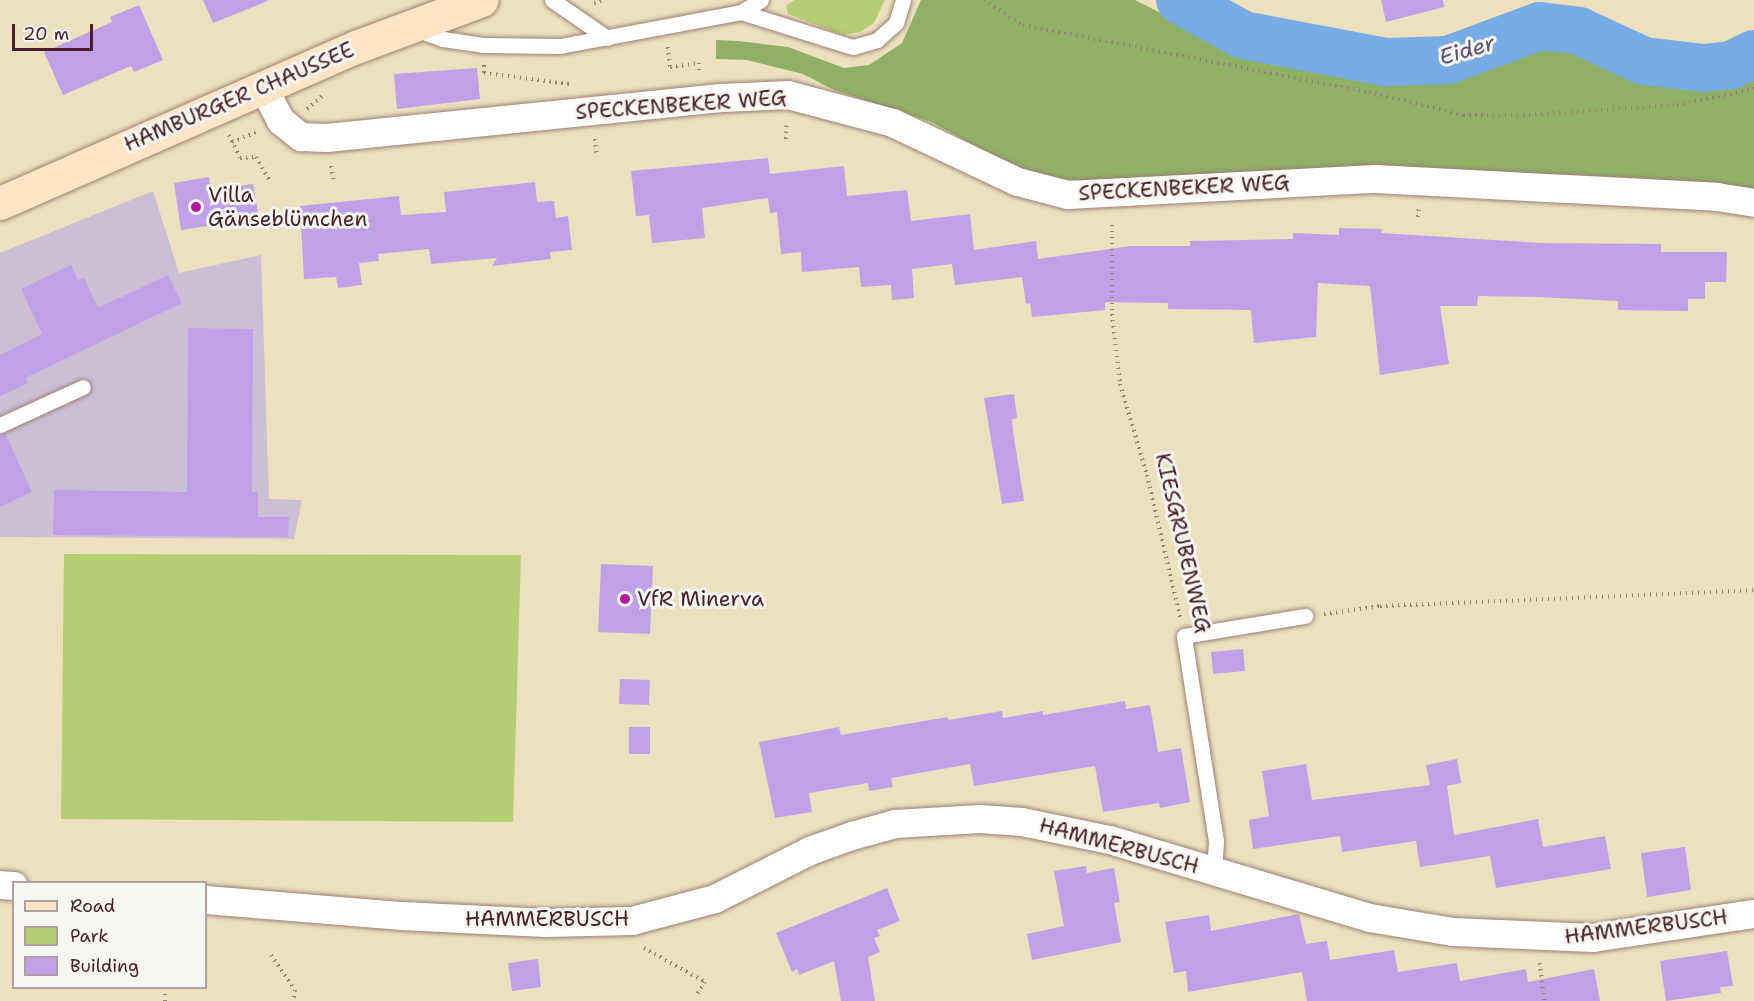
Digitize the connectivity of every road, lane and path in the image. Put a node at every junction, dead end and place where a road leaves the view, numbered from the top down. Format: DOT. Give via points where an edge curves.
graph roads {
  1 [pos="482,0"];
  2 [pos="552,0"];
  3 [pos="761,0"];
  4 [pos="903,0"];
  5 [pos="984,0"];
  6 [pos="741,12"];
  7 [pos="412,28"];
  8 [pos="607,38"];
  9 [pos="475,60"];
  10 [pos="484,60"];
  11 [pos="674,66"];
  12 [pos="699,70"];
  13 [pos="263,87"];
  14 [pos="329,89"];
  15 [pos="1754,90"];
  16 [pos="281,121"];
  17 [pos="271,183"];
  18 [pos="0,203"];
  19 [pos="1754,203"];
  20 [pos="1112,225"];
  21 [pos="83,387"];
  22 [pos="0,425"];
  23 [pos="1754,590"];
  24 [pos="1305,616"];
  25 [pos="1184,636"];
  26 [pos="1214,872"];
  27 [pos="207,900"];
  28 [pos="1754,914"];
  29 [pos="1537,938"];
  30 [pos="646,948"];
  31 [pos="271,955"];
  32 [pos="696,996"];
  33 [pos="293,1001"];
  34 [pos="1545,1001"];
  1 -- 7 [label="main road, HAMBURGER CHAUSSEE"];
  2 -- 8 [label="lane"];
  3 -- 6 [label="lane"];
  4 -- 6 [label="lane" via="896,23 878,40 853,47"];
  5 -- 15 [label="path" via="1023,25 1369,92 1463,115 1677,105"];
  6 -- 8 [label="lane"];
  7 -- 8 [label="lane" via="444,39 483,45 560,46"];
  7 -- 13 [label="main road, HAMBURGER CHAUSSEE"];
  9 -- 10 [label="path"];
  11 -- 12 [label="path" via="699,63"];
  13 -- 16 [label="street"];
  13 -- 18 [label="main road, HAMBURGER CHAUSSEE"];
  14 -- 16 [label="path" via="310,108"];
  16 -- 17 [label="path" via="232,142 240,158 256,157"];
  16 -- 19 [label="street, SPECKENBEKER WEG" via="301,136 327,138 721,98 788,95 893,123 1018,182 1068,195 1376,179 1717,197"];
  20 -- 25 [label="path, KIESGRUBENWEG" via="1112,314 1120,384 1147,475"];
  21 -- 22 [label="lane"];
  23 -- 24 [label="path" via="1380,606"];
  24 -- 25 [label="lane"];
  25 -- 26 [label="lane, KIESGRUBENWEG" via="1216,841"];
  26 -- 27 [label="street, HAMMERBUSCH" via="1053,826 936,819 852,836 810,851 715,899 632,921 545,923 402,916"];
  26 -- 29 [label="street, HAMMERBUSCH" via="1370,918 1453,932"];
  28 -- 29 [label="street, HAMMERBUSCH" via="1604,936"];
  29 -- 34 [label="path"];
  30 -- 32 [label="path" via="705,982"];
  31 -- 33 [label="path" via="295,990"];
}
